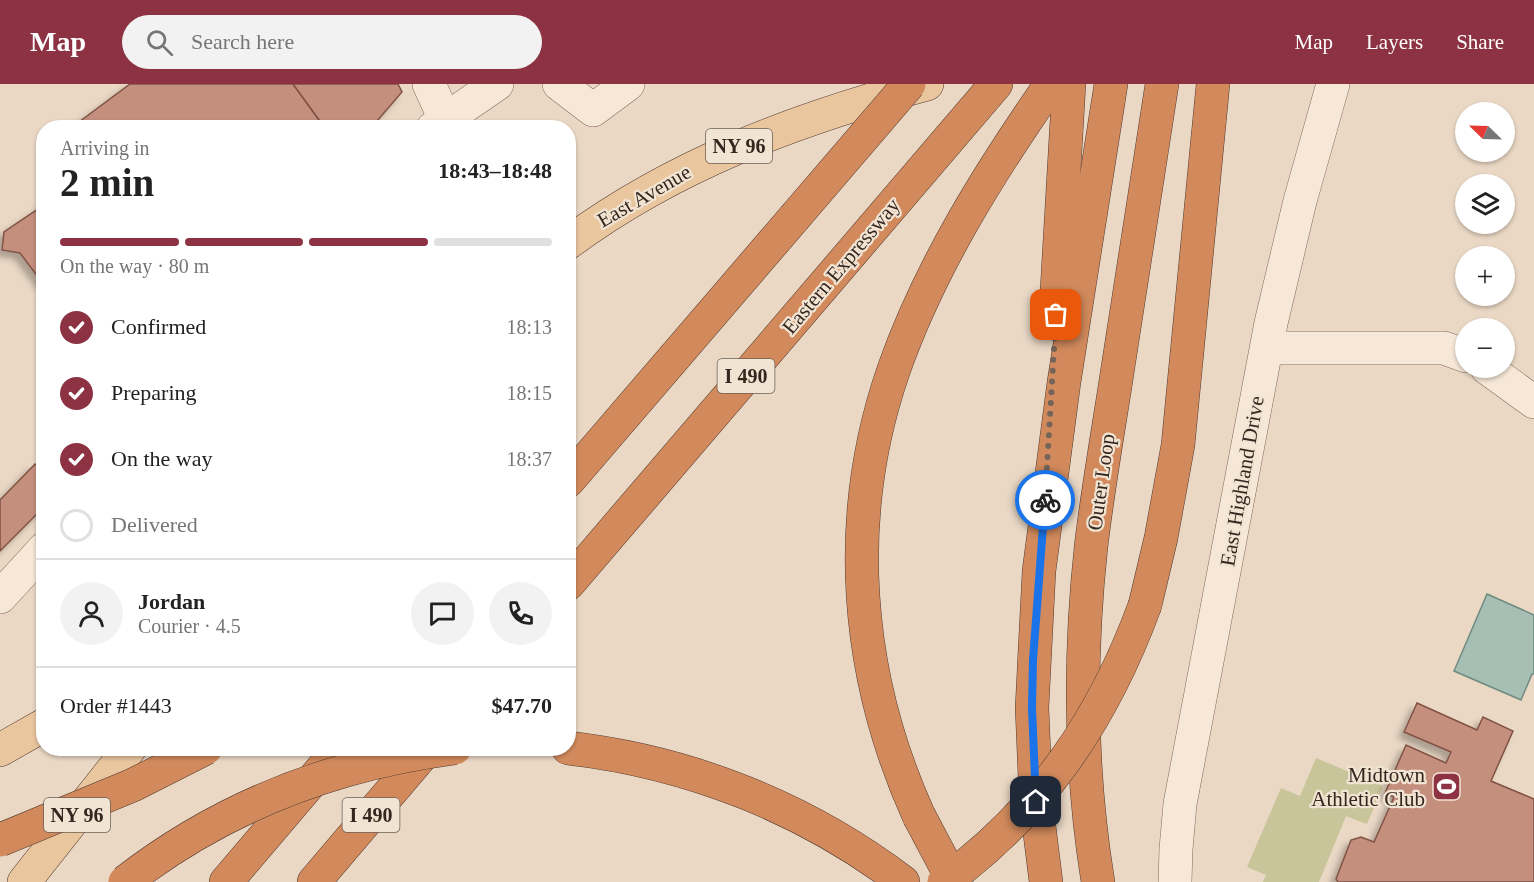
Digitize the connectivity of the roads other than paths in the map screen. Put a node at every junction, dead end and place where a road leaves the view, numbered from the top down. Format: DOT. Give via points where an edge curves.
graph roads {
  1 [pos="429,84"];
  2 [pos="497,84"];
  3 [pos="559,84"];
  4 [pos="628,84"];
  5 [pos="909,84"];
  6 [pos="927,84"];
  7 [pos="996,84"];
  8 [pos="1052,84"];
  9 [pos="1069,84"];
  10 [pos="1111,84"];
  11 [pos="1162,84"];
  12 [pos="1213,84"];
  13 [pos="1333,84"];
  14 [pos="441,120"];
  15 [pos="448,120"];
  16 [pos="576,238"];
  17 [pos="1267,348"];
  18 [pos="1455,352"];
  19 [pos="675,356"];
  20 [pos="1501,378"];
  21 [pos="1534,402"];
  22 [pos="576,450"];
  23 [pos="576,472"];
  24 [pos="1043,523"];
  25 [pos="36,558"];
  26 [pos="576,576"];
  27 [pos="0,597"];
  28 [pos="36,730"];
  29 [pos="576,749"];
  30 [pos="0,750"];
  31 [pos="124,756"];
  32 [pos="191,756"];
  33 [pos="333,756"];
  34 [pos="410,756"];
  35 [pos="421,756"];
  36 [pos="0,840"];
  37 [pos="24,882"];
  38 [pos="125,882"];
  39 [pos="226,882"];
  40 [pos="314,882"];
  41 [pos="903,882"];
  42 [pos="944,882"];
  43 [pos="954,882"];
  44 [pos="1046,882"];
  45 [pos="1098,882"];
  46 [pos="1175,882"];
  1 -- 14 [label="street"];
  2 -- 15 [label="street"];
  3 -- 4 [label="street" via="593,110"];
  5 -- 19 [label="highway, bridge"];
  6 -- 16 [label="main road, East Avenue / NY 96" via="751,140 664,182"];
  7 -- 26 [label="highway, Eastern Expressway / I 490"];
  8 -- 43 [label="highway, bridge" via="971,207 920,305 891,377 869,471 862,591 873,679 894,758"];
  9 -- 24 [label="highway"];
  10 -- 24 [label="highway"];
  11 -- 45 [label="highway, Outer Loop" via="1097,501 1087,594 1084,733"];
  12 -- 42 [label="highway, bridge" via="1178,445 1145,605 1113,682 1074,748 1011,825"];
  13 -- 17 [label="street, East Highland Drive" via="1300,201"];
  17 -- 18 [label="street" via="1444,348"];
  17 -- 46 [label="street, East Highland Drive" via="1180,804"];
  19 -- 22 [label="highway"];
  19 -- 23 [label="highway"];
  20 -- 21 [label="street"];
  24 -- 44 [label="highway" via="1032,708 1036,802"];
  25 -- 27 [label="street"];
  28 -- 30 [label="main road"];
  29 -- 41 [label="highway" via="640,760 764,800 866,855"];
  31 -- 37 [label="main road, NY 96"];
  32 -- 36 [label="highway, bridge" via="154,776"];
  33 -- 39 [label="highway"];
  34 -- 38 [label="highway, bridge" via="317,778 276,793 238,810"];
  35 -- 40 [label="highway, I 490"];
}
